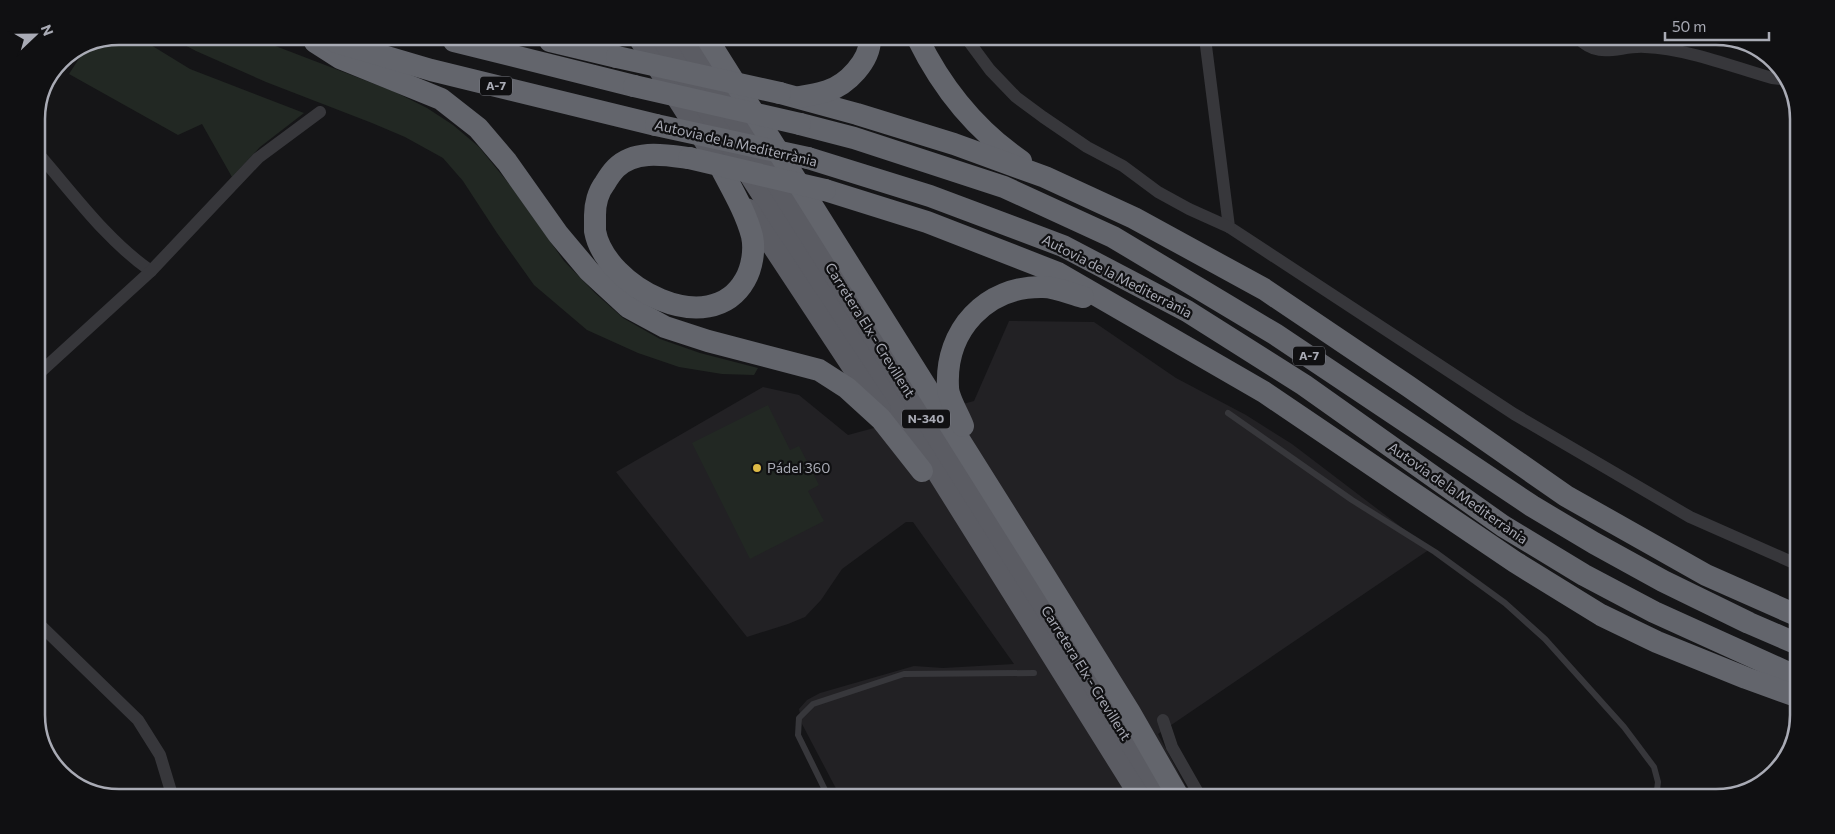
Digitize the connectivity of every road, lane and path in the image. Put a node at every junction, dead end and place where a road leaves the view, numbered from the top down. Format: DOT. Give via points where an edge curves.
graph roads {
  1 [pos="320,45"];
  2 [pos="346,45"];
  3 [pos="470,45"];
  4 [pos="567,45"];
  5 [pos="643,45"];
  6 [pos="667,45"];
  7 [pos="689,45"];
  8 [pos="711,45"];
  9 [pos="870,45"];
  10 [pos="921,45"];
  11 [pos="971,45"];
  12 [pos="1206,45"];
  13 [pos="1590,45"];
  14 [pos="1777,79"];
  15 [pos="788,96"];
  16 [pos="320,112"];
  17 [pos="45,161"];
  18 [pos="722,170"];
  19 [pos="1045,177"];
  20 [pos="1229,226"];
  21 [pos="151,271"];
  22 [pos="1119,307"];
  23 [pos="45,368"];
  24 [pos="1228,413"];
  25 [pos="922,471"];
  26 [pos="1790,561"];
  27 [pos="1045,576"];
  28 [pos="1790,612"];
  29 [pos="45,630"];
  30 [pos="1790,641"];
  31 [pos="1034,673"];
  32 [pos="1790,674"];
  33 [pos="1790,694"];
  34 [pos="1089,717"];
  35 [pos="1162,720"];
  36 [pos="170,789"];
  37 [pos="825,789"];
  38 [pos="1135,789"];
  39 [pos="1159,789"];
  40 [pos="1174,789"];
  41 [pos="1196,789"];
  42 [pos="1657,789"];
  1 -- 25 [label="highway" via="340,58 441,99 478,128 589,271 628,307 665,327 819,370 847,388 881,419"];
  2 -- 32 [label="highway, Autovia de la Mediterrània / A-7, bridge" via="431,70 808,158 989,216 1072,250 1187,311 1304,385 1504,526 1584,575 1654,612"];
  3 -- 30 [label="highway, Autovia de la Mediterrània / A-7, bridge" via="854,138 1004,188 1113,237 1275,334 1594,544 1748,623"];
  4 -- 15 [label="highway, bridge"];
  5 -- 18 [label="highway"];
  6 -- 34 [label="highway, Carretera Elx - Crevillent / N-340"];
  7 -- 39 [label="highway, Carretera Elx - Crevillent / N-340"];
  8 -- 27 [label="highway"];
  9 -- 15 [label="highway" via="863,64 847,80 828,91"];
  10 -- 19 [label="highway" via="948,91 978,126"];
  11 -- 20 [label="street" via="1016,97 1043,116 1158,192"];
  12 -- 20 [label="street"];
  13 -- 14 [label="street" via="1602,52 1643,46 1673,49"];
  15 -- 19 [label="highway" via="954,144"];
  16 -- 21 [label="street" via="258,158"];
  17 -- 21 [label="street" via="132,258"];
  18 -- 22 [label="highway, bridge" via="746,216 752,238 749,274 739,291 726,301 707,307 686,307 664,302 622,275 605,254 595,231 595,207 602,186 617,167 633,158 654,154 689,158 825,190 927,222 1049,270"];
  18 -- 25 [label="highway"];
  19 -- 28 [label="highway" via="1134,218 1264,290 1566,496 1706,576"];
  20 -- 26 [label="street" via="1514,414 1690,517"];
  21 -- 23 [label="street"];
  22 -- 27 [label="highway" via="1044,286 1009,291 980,307 960,332 949,361 948,389 969,440"];
  22 -- 33 [label="highway" via="1264,392 1515,562 1601,614 1657,642"];
  24 -- 42 [label="lane" via="1505,603 1545,639 1624,727 1654,767"];
  25 -- 34 [label="highway"];
  27 -- 40 [label="highway"];
  29 -- 36 [label="street" via="138,720 160,755"];
  31 -- 37 [label="lane" via="904,674 812,704 799,718 798,735"];
  34 -- 38 [label="highway, Carretera Elx - Crevillent / N-340"];
  35 -- 41 [label="street" via="1172,747"];
}
